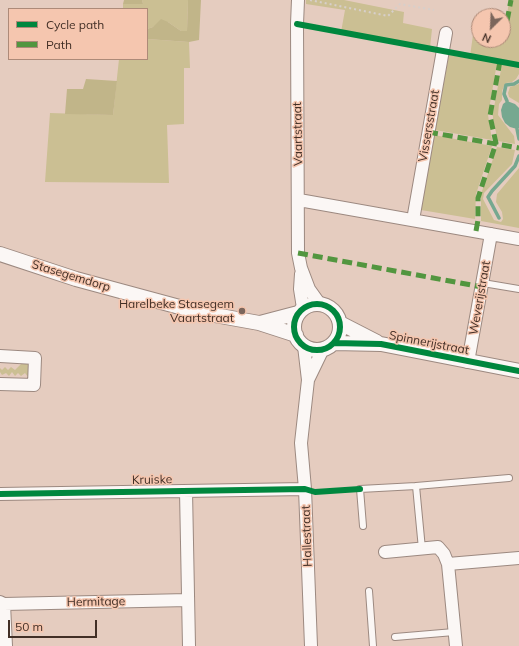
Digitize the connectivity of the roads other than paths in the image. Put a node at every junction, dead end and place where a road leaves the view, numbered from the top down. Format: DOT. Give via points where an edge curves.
graph roads {
  1 [pos="298,0"];
  2 [pos="446,33"];
  3 [pos="298,200"];
  4 [pos="413,220"];
  5 [pos="491,234"];
  6 [pos="519,239"];
  7 [pos="0,254"];
  8 [pos="301,268"];
  9 [pos="483,283"];
  10 [pos="519,289"];
  11 [pos="319,303"];
  12 [pos="301,311"];
  13 [pos="259,323"];
  14 [pos="340,323"];
  15 [pos="300,340"];
  16 [pos="381,344"];
  17 [pos="328,346"];
  18 [pos="0,356"];
  19 [pos="468,362"];
  20 [pos="519,371"];
  21 [pos="308,380"];
  22 [pos="0,384"];
  23 [pos="509,478"];
  24 [pos="416,486"];
  25 [pos="305,488"];
  26 [pos="186,491"];
  27 [pos="0,494"];
  28 [pos="363,526"];
  29 [pos="422,549"];
  30 [pos="386,552"];
  31 [pos="519,558"];
  32 [pos="448,564"];
  33 [pos="369,591"];
  34 [pos="188,600"];
  35 [pos="2,603"];
  36 [pos="454,632"];
  37 [pos="395,637"];
  38 [pos="6,646"];
  39 [pos="189,646"];
  40 [pos="311,646"];
  41 [pos="373,646"];
  42 [pos="456,646"];
  1 -- 3 [label="street, Vaartstraat"];
  2 -- 4 [label="street, Vissersstraat"];
  3 -- 4 [label="street"];
  3 -- 8 [label="street, Vaartstraat" via="298,253"];
  4 -- 5 [label="street"];
  5 -- 6 [label="street"];
  5 -- 9 [label="street, Weverijstraat"];
  7 -- 13 [label="street, Stasegemdorp" via="76,279 190,310"];
  8 -- 11 [label="street, Vaartstraat" via="309,289"];
  8 -- 12 [label="street, Vaartstraat"];
  9 -- 10 [label="lane"];
  9 -- 19 [label="street, Weverijstraat"];
  11 -- 12 [label="street"];
  11 -- 14 [label="street" via="332,309"];
  12 -- 13 [label="street, Stasegemdorp"];
  12 -- 15 [label="street" via="295,320 294,328"];
  13 -- 15 [label="street, Stasegemdorp"];
  14 -- 16 [label="street, Spinnerijstraat"];
  14 -- 17 [label="street" via="338,337"];
  15 -- 17 [label="street" via="317,350"];
  15 -- 21 [label="street, Hallestraat"];
  16 -- 17 [label="street, Spinnerijstraat"];
  16 -- 19 [label="street, Spinnerijstraat"];
  17 -- 21 [label="street, Hallestraat"];
  18 -- 22 [label="street" via="35,358 34,385"];
  19 -- 20 [label="street, Spinnerijstraat"];
  21 -- 25 [label="street, Hallestraat" via="301,443"];
  23 -- 24 [label="lane"];
  24 -- 28 [label="lane" via="360,489"];
  24 -- 29 [label="lane"];
  25 -- 26 [label="street, Kruiske"];
  25 -- 40 [label="street, Hallestraat"];
  26 -- 27 [label="street, Kruiske"];
  26 -- 34 [label="street"];
  29 -- 30 [label="street"];
  29 -- 32 [label="street" via="438,547"];
  31 -- 32 [label="street"];
  32 -- 36 [label="street"];
  33 -- 41 [label="lane"];
  34 -- 35 [label="street, Hermitage"];
  34 -- 39 [label="street"];
  35 -- 38 [label="street, Hermitage"];
  36 -- 37 [label="lane"];
  36 -- 42 [label="street"];
}
